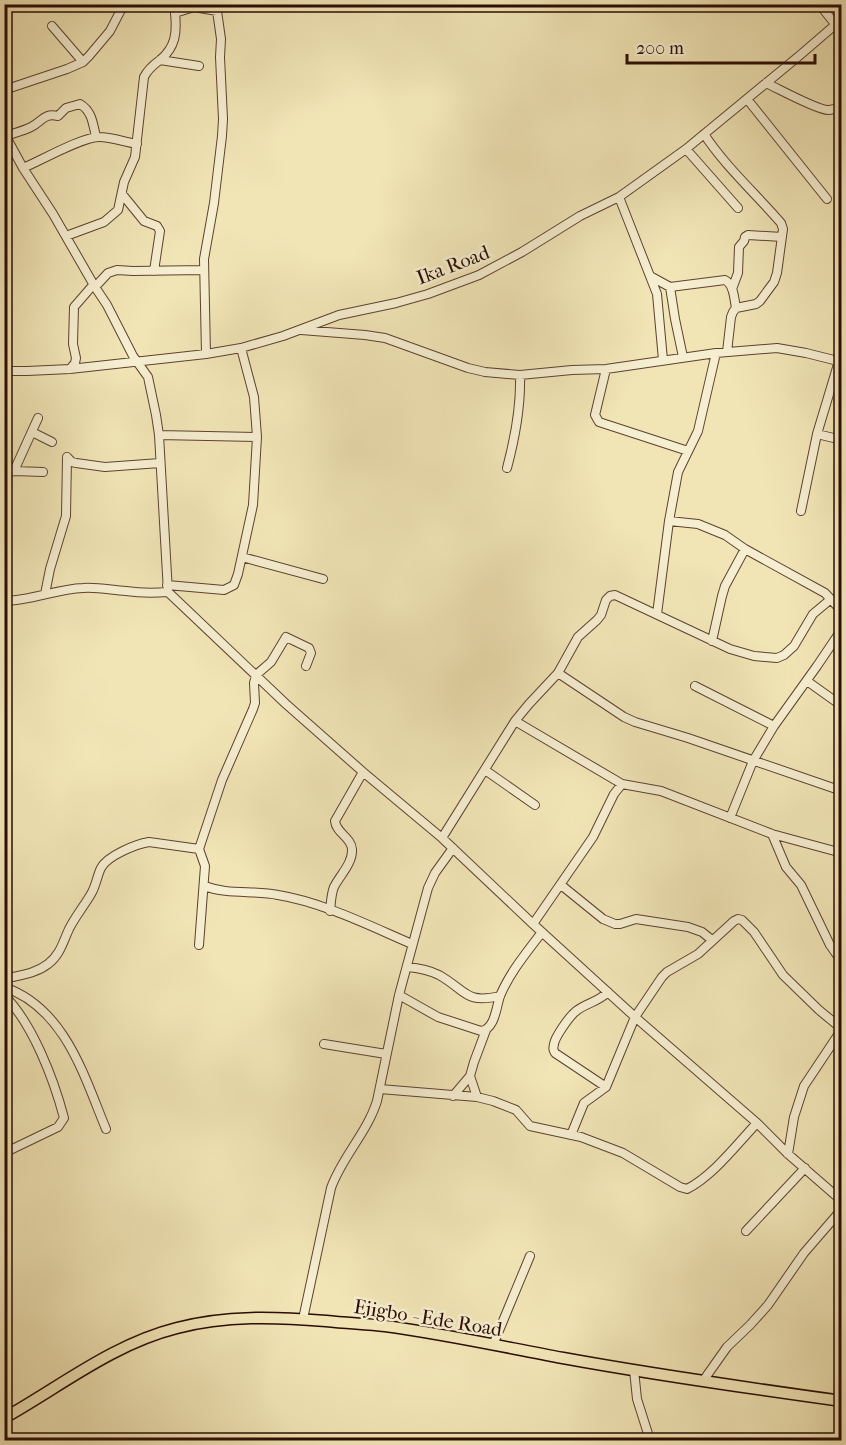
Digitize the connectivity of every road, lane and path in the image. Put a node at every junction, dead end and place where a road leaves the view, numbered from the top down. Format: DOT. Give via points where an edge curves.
graph roads {
  1 [pos="111,4"];
  2 [pos="819,4"];
  3 [pos="123,7"];
  4 [pos="838,22"];
  5 [pos="52,26"];
  6 [pos="160,60"];
  7 [pos="83,62"];
  8 [pos="199,66"];
  9 [pos="766,83"];
  10 [pos="4,90"];
  11 [pos="747,99"];
  12 [pos="842,105"];
  13 [pos="704,134"];
  14 [pos="5,135"];
  15 [pos="96,137"];
  16 [pos="137,144"];
  17 [pos="686,149"];
  18 [pos="23,168"];
  19 [pos="122,194"];
  20 [pos="619,197"];
  21 [pos="827,199"];
  22 [pos="738,208"];
  23 [pos="66,236"];
  24 [pos="782,237"];
  25 [pos="203,270"];
  26 [pos="154,271"];
  27 [pos="650,276"];
  28 [pos="94,286"];
  29 [pos="670,287"];
  30 [pos="732,289"];
  31 [pos="736,308"];
  32 [pos="297,330"];
  33 [pos="242,348"];
  34 [pos="727,352"];
  35 [pos="716,353"];
  36 [pos="206,354"];
  37 [pos="683,357"];
  38 [pos="137,360"];
  39 [pos="663,360"];
  40 [pos="840,361"];
  41 [pos="70,369"];
  42 [pos="606,369"];
  43 [pos="4,371"];
  44 [pos="520,375"];
  45 [pos="38,417"];
  46 [pos="32,432"];
  47 [pos="817,434"];
  48 [pos="159,435"];
  49 [pos="257,437"];
  50 [pos="842,440"];
  51 [pos="52,442"];
  52 [pos="688,451"];
  53 [pos="160,464"];
  54 [pos="88,465"];
  55 [pos="507,468"];
  56 [pos="14,471"];
  57 [pos="43,472"];
  58 [pos="4,474"];
  59 [pos="67,476"];
  60 [pos="801,511"];
  61 [pos="669,521"];
  62 [pos="745,549"];
  63 [pos="242,557"];
  64 [pos="323,579"];
  65 [pos="167,588"];
  66 [pos="45,594"];
  67 [pos="831,599"];
  68 [pos="4,602"];
  69 [pos="657,614"];
  70 [pos="842,616"];
  71 [pos="842,629"];
  72 [pos="712,641"];
  73 [pos="306,666"];
  74 [pos="558,673"];
  75 [pos="256,675"];
  76 [pos="807,681"];
  77 [pos="695,686"];
  78 [pos="842,706"];
  79 [pos="515,722"];
  80 [pos="774,726"];
  81 [pos="753,761"];
  82 [pos="485,770"];
  83 [pos="363,772"];
  84 [pos="611,778"];
  85 [pos="622,784"];
  86 [pos="842,791"];
  87 [pos="614,794"];
  88 [pos="535,805"];
  89 [pos="730,818"];
  90 [pos="772,834"];
  91 [pos="442,838"];
  92 [pos="453,848"];
  93 [pos="199,849"];
  94 [pos="842,853"];
  95 [pos="561,885"];
  96 [pos="205,886"];
  97 [pos="330,911"];
  98 [pos="533,924"];
  99 [pos="542,932"];
  100 [pos="712,940"];
  101 [pos="412,944"];
  102 [pos="199,945"];
  103 [pos="842,958"];
  104 [pos="406,967"];
  105 [pos="4,979"];
  106 [pos="4,987"];
  107 [pos="608,992"];
  108 [pos="4,995"];
  109 [pos="399,995"];
  110 [pos="500,996"];
  111 [pos="635,1017"];
  112 [pos="842,1029"];
  113 [pos="486,1030"];
  114 [pos="324,1044"];
  115 [pos="386,1054"];
  116 [pos="470,1076"];
  117 [pos="606,1087"];
  118 [pos="380,1089"];
  119 [pos="453,1096"];
  120 [pos="477,1097"];
  121 [pos="757,1123"];
  122 [pos="106,1129"];
  123 [pos="571,1135"];
  124 [pos="4,1153"];
  125 [pos="788,1154"];
  126 [pos="805,1168"];
  127 [pos="842,1201"];
  128 [pos="842,1209"];
  129 [pos="746,1231"];
  130 [pos="530,1256"];
  131 [pos="303,1319"];
  132 [pos="493,1345"];
  133 [pos="634,1370"];
  134 [pos="703,1381"];
  135 [pos="842,1401"];
  136 [pos="26,1406"];
  137 [pos="842,1414"];
  138 [pos="4,1418"];
  139 [pos="4,1424"];
  140 [pos="650,1440"];
  141 [pos="840,1440"];
  1 -- 3 [label="street"];
  2 -- 4 [label="street"];
  3 -- 7 [label="street" via="110,31"];
  4 -- 9 [label="street, Ika Road"];
  5 -- 7 [label="street"];
  6 -- 8 [label="street"];
  6 -- 16 [label="street" via="144,77"];
  6 -- 25 [label="street" via="175,40 175,13 194,7 217,11 222,136"];
  7 -- 10 [label="street"];
  9 -- 11 [label="street, Ika Road"];
  9 -- 12 [label="street" via="826,111"];
  11 -- 13 [label="street, Ika Road"];
  11 -- 21 [label="street"];
  13 -- 17 [label="street, Ika Road"];
  13 -- 24 [label="street" via="781,223"];
  14 -- 15 [label="street" via="80,104 89,112"];
  14 -- 18 [label="street"];
  15 -- 16 [label="street"];
  15 -- 18 [label="street"];
  16 -- 19 [label="street"];
  17 -- 20 [label="street, Ika Road"];
  17 -- 22 [label="street"];
  18 -- 23 [label="street"];
  19 -- 23 [label="street" via="112,217"];
  19 -- 26 [label="street" via="144,221 160,231"];
  20 -- 27 [label="street"];
  20 -- 32 [label="street, Ika Road" via="479,275 428,294 339,315"];
  23 -- 28 [label="street"];
  24 -- 30 [label="street" via="745,237 739,247 738,273"];
  24 -- 31 [label="street" via="774,282 756,304"];
  25 -- 26 [label="street"];
  25 -- 36 [label="street"];
  26 -- 28 [label="street" via="117,270"];
  27 -- 29 [label="street"];
  27 -- 39 [label="street" via="657,299"];
  28 -- 38 [label="street"];
  28 -- 41 [label="street" via="74,307 76,358"];
  29 -- 30 [label="street" via="725,280"];
  29 -- 37 [label="street"];
  30 -- 31 [label="street"];
  31 -- 34 [label="street" via="731,317"];
  32 -- 33 [label="street, Ika Road"];
  32 -- 44 [label="street" via="385,338 468,368"];
  33 -- 36 [label="street, Ika Road"];
  33 -- 49 [label="street" via="254,397"];
  34 -- 35 [label="street"];
  34 -- 40 [label="street" via="777,348"];
  35 -- 37 [label="street"];
  35 -- 52 [label="street" via="698,431"];
  36 -- 38 [label="street, Ika Road"];
  37 -- 39 [label="street"];
  38 -- 41 [label="street, Ika Road"];
  38 -- 48 [label="street" via="148,377"];
  39 -- 42 [label="street"];
  40 -- 47 [label="street"];
  41 -- 43 [label="street, Ika Road"];
  42 -- 44 [label="street"];
  42 -- 52 [label="street" via="595,415 599,422"];
  44 -- 55 [label="street" via="517,423"];
  45 -- 46 [label="street"];
  46 -- 51 [label="street"];
  46 -- 56 [label="street"];
  47 -- 50 [label="street"];
  47 -- 60 [label="street"];
  48 -- 49 [label="street"];
  48 -- 53 [label="street"];
  49 -- 63 [label="street" via="253,506"];
  52 -- 61 [label="street" via="678,472"];
  53 -- 54 [label="street"];
  53 -- 65 [label="street"];
  54 -- 59 [label="street"];
  54 -- 59 [label="street" via="67,457"];
  56 -- 57 [label="street"];
  56 -- 58 [label="street"];
  59 -- 66 [label="street" via="66,516"];
  61 -- 62 [label="street" via="702,525"];
  61 -- 69 [label="street"];
  62 -- 67 [label="street" via="817,587"];
  62 -- 72 [label="street" via="722,596"];
  63 -- 64 [label="street"];
  63 -- 65 [label="street" via="230,588"];
  65 -- 66 [label="street" via="153,593 84,588"];
  65 -- 75 [label="street"];
  66 -- 68 [label="street"];
  67 -- 70 [label="street"];
  67 -- 72 [label="street" via="813,614 794,646 777,658 754,656"];
  69 -- 72 [label="street"];
  69 -- 74 [label="street" via="610,596 601,615 574,642"];
  71 -- 76 [label="street"];
  73 -- 75 [label="street" via="309,648 286,637 271,662"];
  74 -- 79 [label="street"];
  74 -- 81 [label="street" via="635,722"];
  75 -- 83 [label="street"];
  75 -- 93 [label="street" via="255,703 222,780"];
  76 -- 78 [label="street"];
  76 -- 80 [label="street"];
  77 -- 80 [label="street"];
  79 -- 82 [label="street"];
  79 -- 84 [label="street"];
  80 -- 81 [label="street"];
  81 -- 86 [label="street"];
  81 -- 89 [label="street"];
  82 -- 88 [label="street"];
  82 -- 91 [label="street"];
  83 -- 91 [label="street"];
  83 -- 97 [label="street" via="335,821 352,848 351,859 333,890"];
  84 -- 85 [label="street"];
  84 -- 87 [label="street"];
  85 -- 87 [label="street"];
  85 -- 89 [label="street" via="661,791"];
  87 -- 95 [label="street" via="596,832"];
  89 -- 90 [label="street"];
  90 -- 94 [label="street"];
  90 -- 103 [label="street" via="830,945"];
  91 -- 92 [label="street"];
  92 -- 98 [label="street"];
  92 -- 101 [label="street" via="428,888"];
  93 -- 96 [label="street" via="205,867"];
  93 -- 105 [label="street" via="149,842 113,856 101,868 94,889 56,956 33,973"];
  95 -- 98 [label="street"];
  95 -- 100 [label="street" via="608,921 620,924 636,919 671,924 695,929"];
  96 -- 97 [label="street" via="278,895"];
  96 -- 102 [label="street"];
  97 -- 101 [label="street"];
  98 -- 99 [label="street"];
  99 -- 107 [label="street"];
  99 -- 110 [label="street"];
  100 -- 111 [label="street" via="662,977"];
  100 -- 112 [label="street" via="734,921 742,920 783,975"];
  101 -- 104 [label="street"];
  104 -- 109 [label="street"];
  104 -- 110 [label="street" via="429,970 477,999"];
  106 -- 122 [label="street" via="38,1006 66,1038"];
  107 -- 111 [label="street"];
  107 -- 117 [label="street" via="572,1014 553,1046 555,1053"];
  108 -- 124 [label="street" via="31,1031 64,1118 58,1127"];
  109 -- 113 [label="street" via="438,1017"];
  109 -- 115 [label="street"];
  110 -- 113 [label="street" via="491,1026"];
  111 -- 117 [label="street"];
  111 -- 121 [label="street"];
  112 -- 125 [label="street" via="804,1086"];
  113 -- 116 [label="street"];
  114 -- 115 [label="street"];
  115 -- 118 [label="street"];
  116 -- 119 [label="street"];
  116 -- 120 [label="street"];
  117 -- 123 [label="street" via="584,1103"];
  118 -- 119 [label="street"];
  118 -- 131 [label="street" via="374,1112 331,1188"];
  119 -- 120 [label="street"];
  120 -- 123 [label="street" via="516,1110 530,1126"];
  121 -- 123 [label="street" via="709,1174 687,1189 623,1153"];
  121 -- 125 [label="street"];
  125 -- 126 [label="street"];
  126 -- 127 [label="street"];
  126 -- 129 [label="street"];
  128 -- 134 [label="street"];
  130 -- 132 [label="street"];
  131 -- 132 [label="main road, Ejigbo - Ede Road" via="382,1326"];
  131 -- 136 [label="main road, Ejigbo - Ede Road" via="265,1317 175,1328 120,1349"];
  132 -- 133 [label="main road, Ejigbo - Ede Road"];
  133 -- 134 [label="main road, Ejigbo - Ede Road"];
  133 -- 140 [label="street" via="637,1399"];
  134 -- 135 [label="main road, Ejigbo - Ede Road"];
  136 -- 138 [label="main road, Ejigbo - Ede Road"];
  136 -- 139 [label="main road, Ejigbo - Ede Road"];
  137 -- 141 [label="street"];
}
